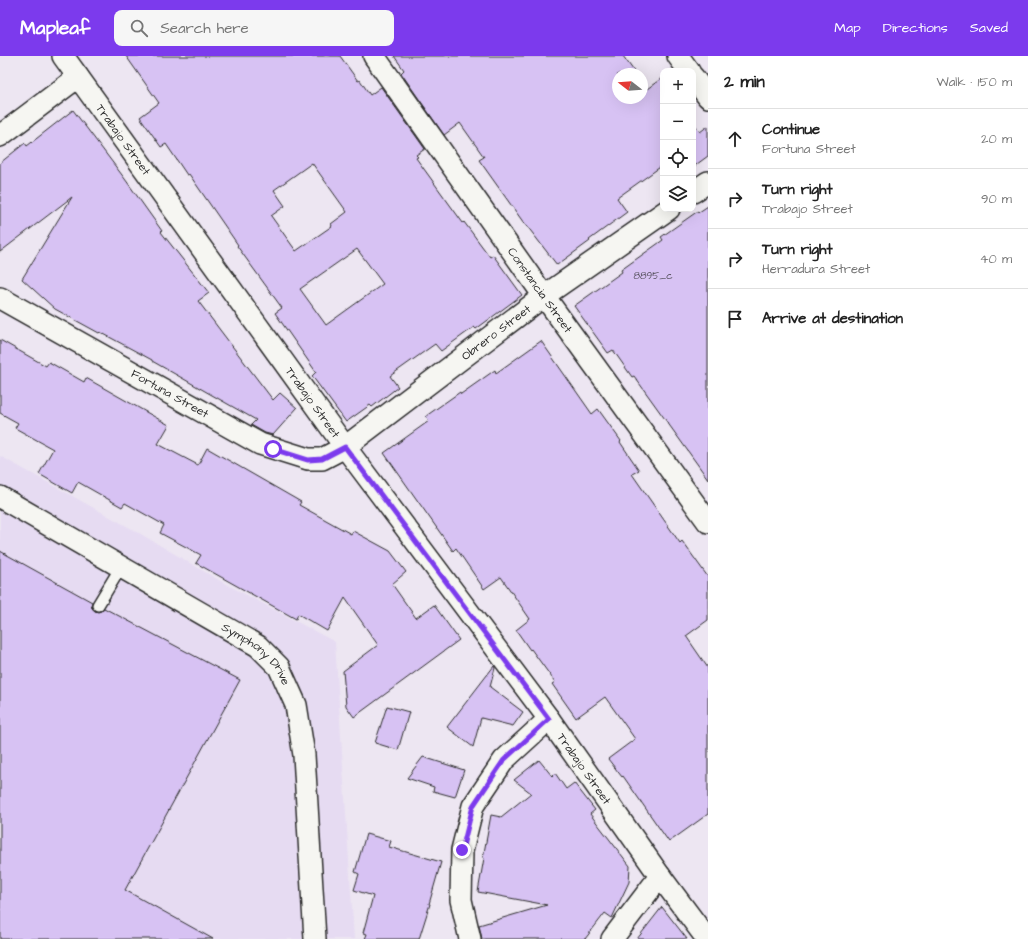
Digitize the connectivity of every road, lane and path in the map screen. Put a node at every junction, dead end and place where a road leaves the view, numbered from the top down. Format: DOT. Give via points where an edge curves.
graph roads {
  1 [pos="63,56"];
  2 [pos="374,56"];
  3 [pos="678,56"];
  4 [pos="687,68"];
  5 [pos="78,77"];
  6 [pos="696,81"];
  7 [pos="708,98"];
  8 [pos="0,136"];
  9 [pos="708,182"];
  10 [pos="696,190"];
  11 [pos="665,212"];
  12 [pos="544,296"];
  13 [pos="0,298"];
  14 [pos="345,447"];
  15 [pos="0,497"];
  16 [pos="708,522"];
  17 [pos="121,567"];
  18 [pos="98,605"];
  19 [pos="549,719"];
  20 [pos="660,876"];
  21 [pos="315,939"];
  22 [pos="470,939"];
  23 [pos="612,939"];
  24 [pos="708,939"];
  1 -- 5 [label="street, Trabajo Street"];
  2 -- 12 [label="street, Constancia Street"];
  3 -- 4 [label="street"];
  5 -- 8 [label="street"];
  5 -- 14 [label="street, Trabajo Street"];
  6 -- 7 [label="street"];
  9 -- 10 [label="street"];
  11 -- 12 [label="street, Obrero Street"];
  12 -- 14 [label="street, Obrero Street"];
  12 -- 16 [label="street, Constancia Street"];
  13 -- 14 [label="street, Fortuna Street" via="260,444 308,460 322,459"];
  14 -- 19 [label="street, Trabajo Street"];
  15 -- 17 [label="street, Symphony Drive"];
  17 -- 18 [label="lane"];
  17 -- 21 [label="street, Symphony Drive" via="258,646 279,668 296,705 304,755"];
  19 -- 20 [label="street, Trabajo Street"];
  19 -- 22 [label="street" via="504,760 473,806 462,850 461,900"];
  20 -- 23 [label="street"];
  20 -- 24 [label="street, Trabajo Street"];
}
